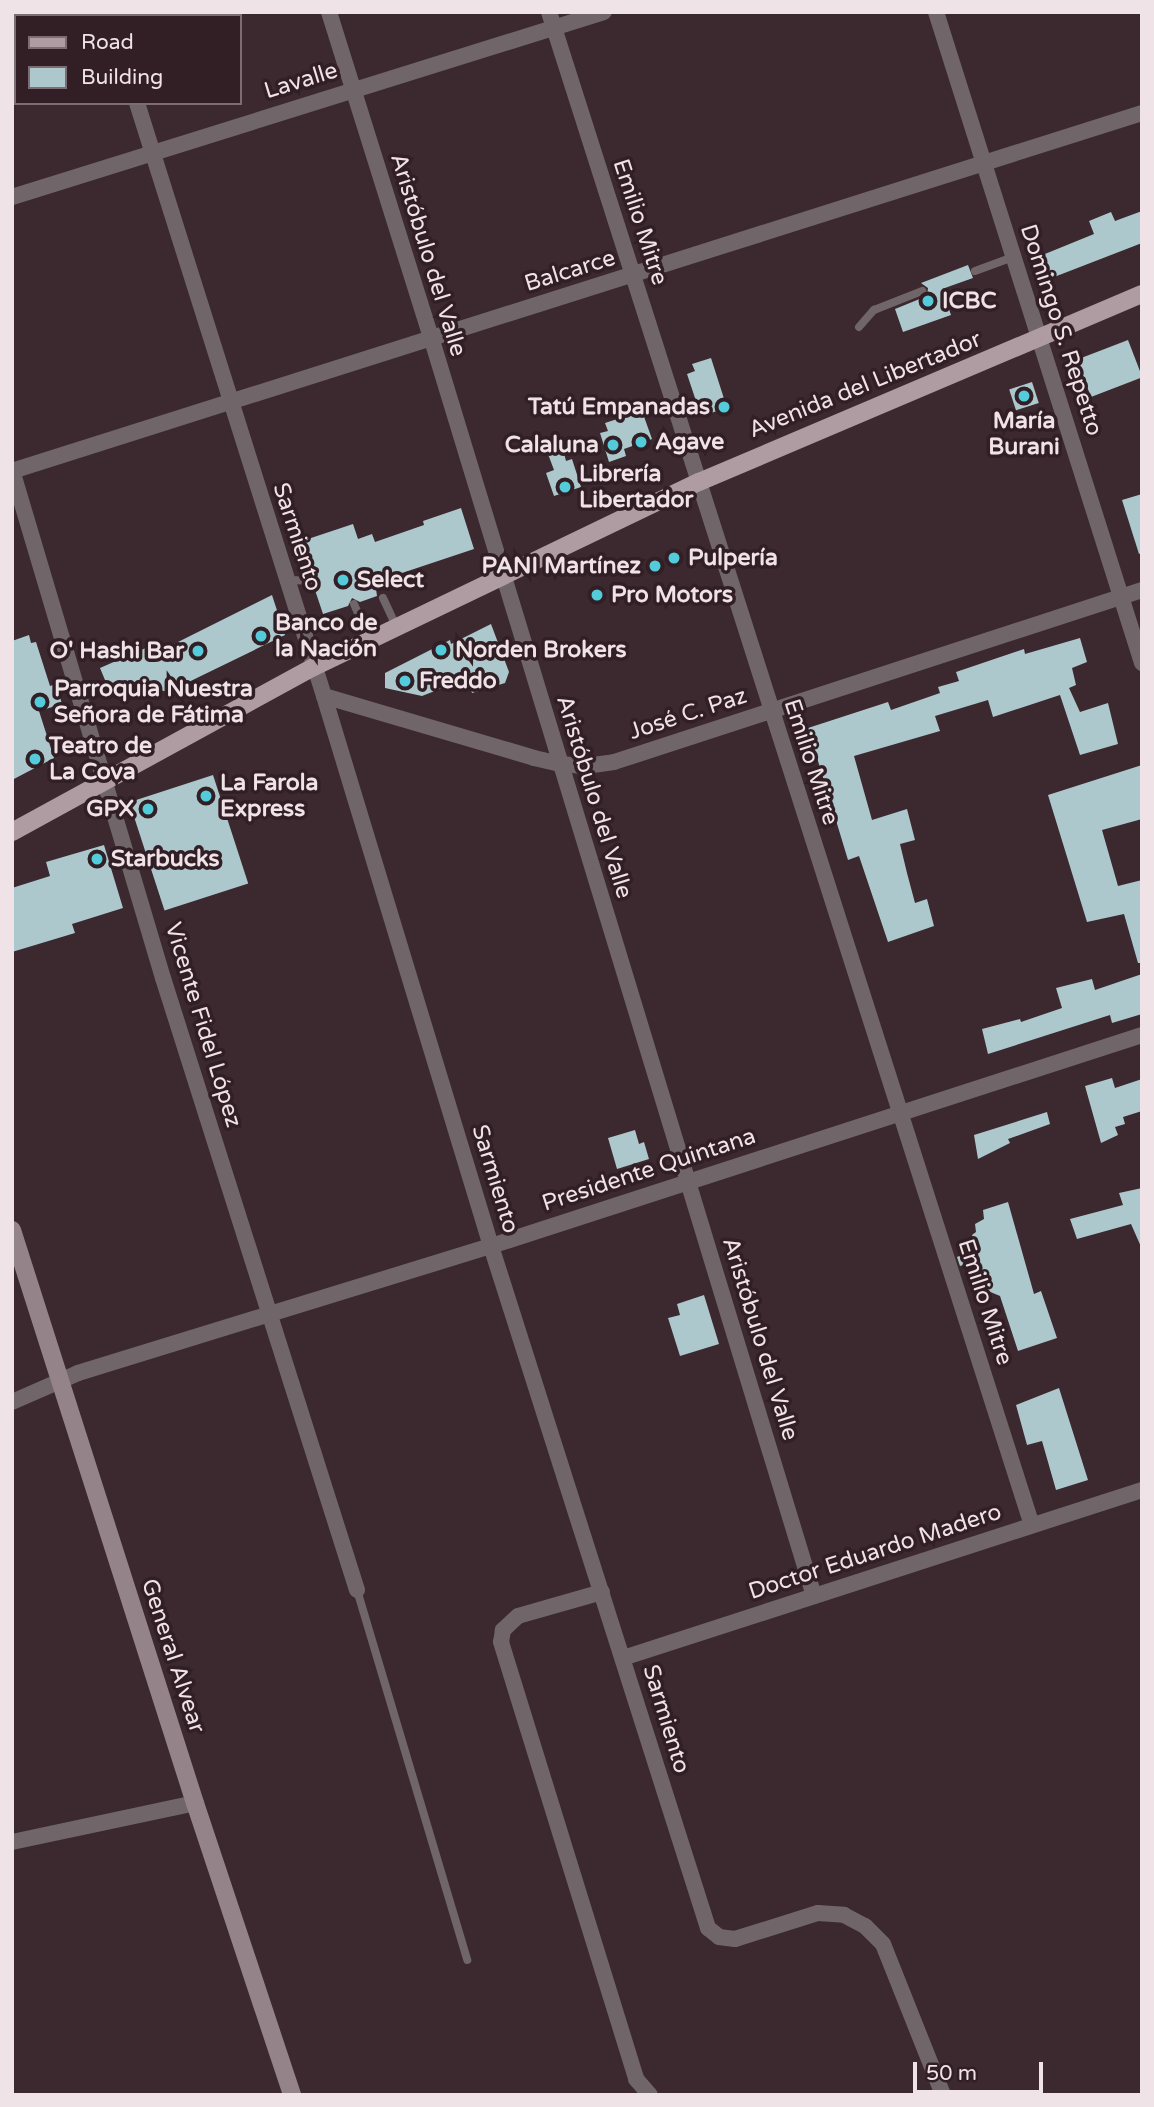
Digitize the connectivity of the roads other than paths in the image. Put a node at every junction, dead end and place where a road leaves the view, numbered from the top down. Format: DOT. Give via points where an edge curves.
graph roads {
  1 [pos="328,12"];
  2 [pos="604,12"];
  3 [pos="936,12"];
  4 [pos="552,20"];
  5 [pos="352,89"];
  6 [pos="138,105"];
  7 [pos="1142,113"];
  8 [pos="152,152"];
  9 [pos="983,162"];
  10 [pos="12,197"];
  11 [pos="1013,257"];
  12 [pos="975,271"];
  13 [pos="633,275"];
  14 [pos="922,291"];
  15 [pos="1142,294"];
  16 [pos="859,327"];
  17 [pos="431,337"];
  18 [pos="1040,339"];
  19 [pos="230,400"];
  20 [pos="12,471"];
  21 [pos="699,482"];
  22 [pos="503,577"];
  23 [pos="287,580"];
  24 [pos="312,581"];
  25 [pos="1142,590"];
  26 [pos="1121,596"];
  27 [pos="383,598"];
  28 [pos="354,604"];
  29 [pos="397,628"];
  30 [pos="370,641"];
  31 [pos="1142,663"];
  32 [pos="314,667"];
  33 [pos="324,696"];
  34 [pos="770,711"];
  35 [pos="561,764"];
  36 [pos="106,780"];
  37 [pos="12,832"];
  38 [pos="1142,1035"];
  39 [pos="900,1112"];
  40 [pos="688,1181"];
  41 [pos="12,1230"];
  42 [pos="491,1246"];
  43 [pos="269,1314"];
  44 [pos="59,1381"];
  45 [pos="12,1402"];
  46 [pos="1142,1490"];
  47 [pos="1032,1525"];
  48 [pos="358,1590"];
  49 [pos="602,1592"];
  50 [pos="814,1596"];
  51 [pos="623,1658"];
  52 [pos="195,1802"];
  53 [pos="12,1842"];
  54 [pos="467,1960"];
  55 [pos="292,2095"];
  56 [pos="650,2095"];
  57 [pos="943,2095"];
  1 -- 5 [label="street, Aristóbulo del Valle"];
  2 -- 4 [label="street, Lavalle"];
  3 -- 9 [label="street, Domingo S. Repetto"];
  4 -- 5 [label="street, Lavalle"];
  4 -- 13 [label="street, Emilio Mitre"];
  5 -- 8 [label="street, Lavalle"];
  5 -- 17 [label="street, Aristóbulo del Valle"];
  6 -- 8 [label="street, Sarmiento"];
  7 -- 9 [label="street, Balcarce"];
  8 -- 10 [label="street, Lavalle"];
  8 -- 19 [label="street, Sarmiento"];
  9 -- 11 [label="street, Domingo S. Repetto"];
  9 -- 13 [label="street, Balcarce"];
  11 -- 12 [label="lane"];
  11 -- 18 [label="street, Domingo S. Repetto"];
  13 -- 17 [label="street, Balcarce"];
  13 -- 21 [label="street, Emilio Mitre"];
  14 -- 16 [label="lane" via="874,310"];
  15 -- 18 [label="main road, Avenida del Libertador"];
  17 -- 19 [label="street, Balcarce"];
  17 -- 22 [label="street, Aristóbulo del Valle"];
  18 -- 21 [label="main road, Avenida del Libertador"];
  18 -- 26 [label="street, Domingo S. Repetto"];
  19 -- 20 [label="street, Balcarce"];
  19 -- 23 [label="street, Sarmiento"];
  20 -- 36 [label="street, Vicente Fidel López"];
  21 -- 22 [label="main road, Avenida del Libertador"];
  21 -- 34 [label="street, Emilio Mitre"];
  22 -- 29 [label="main road, Avenida del Libertador"];
  22 -- 35 [label="street, Aristóbulo del Valle"];
  23 -- 24 [label="lane"];
  23 -- 32 [label="street, Sarmiento"];
  25 -- 26 [label="street, José C. Paz"];
  26 -- 31 [label="street, Domingo S. Repetto"];
  26 -- 34 [label="street, José C. Paz"];
  27 -- 29 [label="lane"];
  28 -- 30 [label="lane"];
  29 -- 30 [label="main road, Avenida del Libertador"];
  30 -- 32 [label="main road, Avenida del Libertador"];
  32 -- 33 [label="street, Sarmiento"];
  32 -- 36 [label="main road, Avenida del Libertador"];
  33 -- 35 [label="street, José C. Paz"];
  33 -- 42 [label="street, Sarmiento"];
  34 -- 35 [label="street, José C. Paz" via="614,762"];
  34 -- 39 [label="street, Emilio Mitre"];
  35 -- 40 [label="street, Aristóbulo del Valle"];
  36 -- 37 [label="main road, Avenida del Libertador"];
  36 -- 43 [label="street, Vicente Fidel López"];
  38 -- 39 [label="street, Presidente Quintana"];
  39 -- 40 [label="street, Presidente Quintana"];
  39 -- 47 [label="street, Emilio Mitre"];
  40 -- 42 [label="street, Presidente Quintana"];
  40 -- 50 [label="street, Aristóbulo del Valle"];
  41 -- 44 [label="street, General Alvear"];
  42 -- 43 [label="street, Presidente Quintana"];
  42 -- 49 [label="street, Sarmiento"];
  43 -- 44 [label="street, Presidente Quintana"];
  43 -- 48 [label="street, Vicente Fidel López"];
  44 -- 45 [label="street, Presidente Quintana"];
  44 -- 52 [label="street, General Alvear"];
  46 -- 47 [label="street, Doctor Eduardo Madero"];
  47 -- 50 [label="street, Doctor Eduardo Madero"];
  48 -- 54 [label="lane"];
  49 -- 51 [label="street, Sarmiento"];
  49 -- 56 [label="street" via="518,1616 503,1630 501,1642 636,2079"];
  50 -- 51 [label="street, Doctor Eduardo Madero"];
  51 -- 57 [label="street, Sarmiento" via="708,1928 719,1937 735,1939 818,1913 844,1915 865,1926 883,1944"];
  52 -- 53 [label="street"];
  52 -- 55 [label="street, General Alvear"];
}
